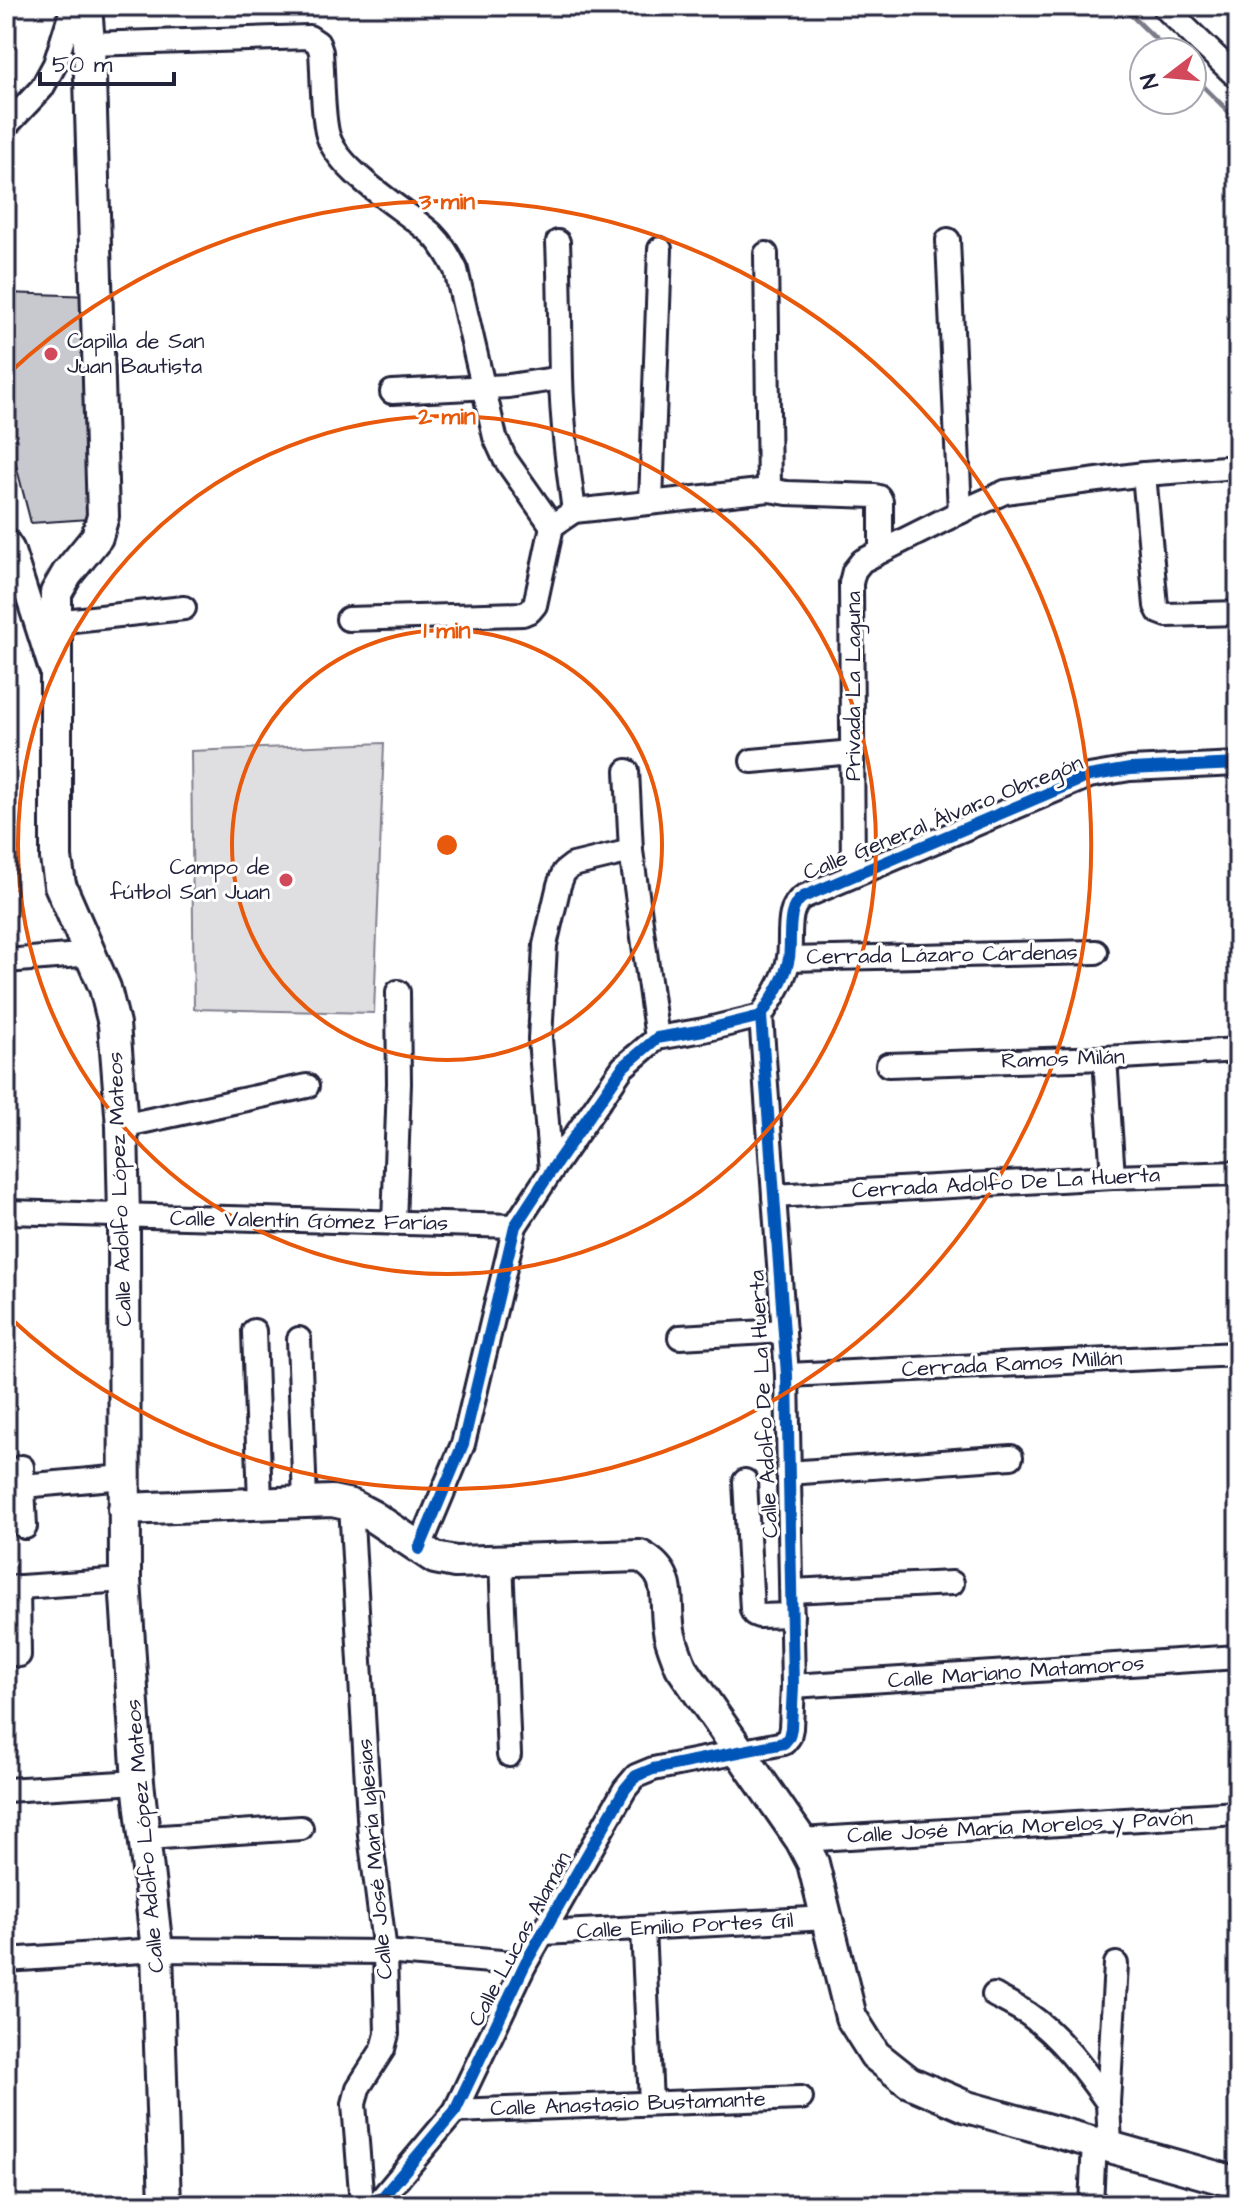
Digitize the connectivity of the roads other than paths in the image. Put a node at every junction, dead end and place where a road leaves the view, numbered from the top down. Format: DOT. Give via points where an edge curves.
graph roads {
  1 [pos="73,6"];
  2 [pos="86,6"];
  3 [pos="1163,6"];
  4 [pos="89,44"];
  5 [pos="1238,78"];
  6 [pos="6,126"];
  7 [pos="948,240"];
  8 [pos="558,242"];
  9 [pos="660,249"];
  10 [pos="766,254"];
  11 [pos="561,378"];
  12 [pos="484,388"];
  13 [pos="392,392"];
  14 [pos="1238,467"];
  15 [pos="1144,474"];
  16 [pos="769,490"];
  17 [pos="651,502"];
  18 [pos="574,511"];
  19 [pos="960,512"];
  20 [pos="552,526"];
  21 [pos="6,539"];
  22 [pos="881,551"];
  23 [pos="184,608"];
  24 [pos="1238,613"];
  25 [pos="348,619"];
  26 [pos="55,622"];
  27 [pos="55,683"];
  28 [pos="853,752"];
  29 [pos="752,761"];
  30 [pos="1238,764"];
  31 [pos="627,771"];
  32 [pos="631,851"];
  33 [pos="853,875"];
  34 [pos="1096,952"];
  35 [pos="92,954"];
  36 [pos="789,959"];
  37 [pos="6,961"];
  38 [pos="398,992"];
  39 [pos="761,1016"];
  40 [pos="657,1038"];
  41 [pos="1238,1050"];
  42 [pos="1105,1058"];
  43 [pos="888,1065"];
  44 [pos="307,1086"];
  45 [pos="122,1126"];
  46 [pos="551,1171"];
  47 [pos="1238,1173"];
  48 [pos="1113,1177"];
  49 [pos="774,1196"];
  50 [pos="6,1212"];
  51 [pos="124,1217"];
  52 [pos="394,1223"];
  53 [pos="515,1226"];
  54 [pos="254,1331"];
  55 [pos="784,1331"];
  56 [pos="680,1337"];
  57 [pos="299,1339"];
  58 [pos="1238,1354"];
  59 [pos="787,1375"];
  60 [pos="1011,1457"];
  61 [pos="788,1473"];
  62 [pos="124,1477"];
  63 [pos="745,1481"];
  64 [pos="305,1501"];
  65 [pos="260,1502"];
  66 [pos="351,1505"];
  67 [pos="124,1509"];
  68 [pos="25,1527"];
  69 [pos="419,1549"];
  70 [pos="501,1561"];
  71 [pos="125,1580"];
  72 [pos="952,1583"];
  73 [pos="12,1588"];
  74 [pos="792,1591"];
  75 [pos="792,1615"];
  76 [pos="19,1655"];
  77 [pos="1238,1657"];
  78 [pos="793,1686"];
  79 [pos="741,1752"];
  80 [pos="509,1755"];
  81 [pos="138,1782"];
  82 [pos="6,1790"];
  83 [pos="1238,1813"];
  84 [pos="301,1828"];
  85 [pos="146,1838"];
  86 [pos="801,1840"];
  87 [pos="828,1918"];
  88 [pos="643,1928"];
  89 [pos="543,1933"];
  90 [pos="157,1950"];
  91 [pos="385,1952"];
  92 [pos="6,1960"];
  93 [pos="525,1964"];
  94 [pos="1116,1964"];
  95 [pos="994,1995"];
  96 [pos="801,2098"];
  97 [pos="651,2103"];
  98 [pos="1108,2103"];
  99 [pos="455,2111"];
  100 [pos="1102,2144"];
  101 [pos="1238,2183"];
  102 [pos="165,2205"];
  103 [pos="362,2205"];
  104 [pos="376,2205"];
  105 [pos="1091,2205"];
  1 -- 6 [label="street" via="42,88"];
  2 -- 4 [label="main road, Calle Adolfo López Mateos"];
  3 -- 5 [label="street"];
  4 -- 12 [label="street" via="309,37 318,43 327,134 335,151 446,250 456,270"];
  4 -- 26 [label="main road, Calle Adolfo López Mateos" via="103,516 97,537 56,593"];
  7 -- 19 [label="street"];
  8 -- 11 [label="street"];
  9 -- 17 [label="street"];
  10 -- 16 [label="street"];
  11 -- 12 [label="street"];
  11 -- 18 [label="street"];
  12 -- 13 [label="street"];
  12 -- 20 [label="street" via="505,459"];
  14 -- 15 [label="street, Privada La Laguna"];
  15 -- 19 [label="street, Privada La Laguna" via="1005,492"];
  15 -- 24 [label="street" via="1159,612"];
  16 -- 17 [label="street"];
  16 -- 22 [label="street" via="879,497"];
  17 -- 18 [label="street"];
  18 -- 20 [label="street"];
  19 -- 22 [label="street, Privada La Laguna"];
  20 -- 25 [label="street" via="530,611"];
  21 -- 27 [label="street"];
  22 -- 28 [label="street, Privada La Laguna" via="862,561 851,583"];
  23 -- 26 [label="street"];
  26 -- 27 [label="main road, Calle Adolfo López Mateos"];
  27 -- 35 [label="main road, Calle Adolfo López Mateos" via="56,858 60,885"];
  28 -- 29 [label="street"];
  28 -- 33 [label="street, Privada La Laguna"];
  30 -- 33 [label="street, Calle General Álvaro Obregón" via="1089,776"];
  31 -- 32 [label="street"];
  32 -- 40 [label="street"];
  32 -- 46 [label="street" via="573,865 559,885 545,945 540,1039"];
  33 -- 36 [label="street, Calle General Álvaro Obregón" via="796,901"];
  34 -- 36 [label="street, Cerrada Lázaro Cárdenas"];
  35 -- 37 [label="street"];
  35 -- 45 [label="main road, Calle Adolfo López Mateos" via="114,1024"];
  36 -- 39 [label="street, Calle General Álvaro Obregón"];
  38 -- 52 [label="street"];
  39 -- 40 [label="street"];
  39 -- 49 [label="street, Calle Adolfo De La Huerta"];
  40 -- 46 [label="street" via="623,1067"];
  41 -- 42 [label="street, Ramos Milán"];
  42 -- 43 [label="street, Ramos Milán"];
  42 -- 48 [label="street"];
  44 -- 45 [label="street"];
  45 -- 51 [label="main road, Calle Adolfo López Mateos"];
  46 -- 53 [label="street"];
  47 -- 48 [label="street, Cerrada Adolfo De La Huerta"];
  48 -- 49 [label="street, Cerrada Adolfo De La Huerta"];
  49 -- 55 [label="street, Calle Adolfo De La Huerta"];
  50 -- 51 [label="street, Calle Valentín Gómez Farías"];
  51 -- 52 [label="street, Calle Valentín Gómez Farías"];
  51 -- 62 [label="main road, Calle Adolfo López Mateos"];
  52 -- 53 [label="street, Calle Valentín Gómez Farías"];
  53 -- 69 [label="street" via="463,1444"];
  54 -- 65 [label="street"];
  55 -- 56 [label="street"];
  55 -- 59 [label="street, Calle Adolfo De La Huerta"];
  57 -- 64 [label="street"];
  58 -- 59 [label="street, Cerrada Ramos Millán"];
  59 -- 61 [label="street, Calle Adolfo De La Huerta"];
  60 -- 61 [label="street"];
  61 -- 74 [label="street, Calle Adolfo De La Huerta"];
  62 -- 67 [label="main road, Calle Adolfo López Mateos"];
  62 -- 68 [label="street" via="23,1476"];
  63 -- 75 [label="street" via="752,1610 759,1616"];
  64 -- 65 [label="main road"];
  64 -- 66 [label="main road"];
  65 -- 67 [label="main road"];
  66 -- 69 [label="main road"];
  66 -- 91 [label="street, Calle José María Iglesias" via="370,1835"];
  67 -- 71 [label="main road, Calle Adolfo López Mateos"];
  69 -- 70 [label="main road" via="455,1562"];
  70 -- 79 [label="main road" via="640,1556 655,1564 665,1580 670,1635 681,1667"];
  70 -- 80 [label="street"];
  71 -- 73 [label="street"];
  71 -- 81 [label="main road, Calle Adolfo López Mateos"];
  72 -- 74 [label="street"];
  73 -- 76 [label="street"];
  74 -- 75 [label="street, Calle Adolfo De La Huerta"];
  75 -- 78 [label="street, Calle Adolfo De La Huerta"];
  77 -- 78 [label="street, Calle Mariano Matamoros"];
  78 -- 79 [label="street, Calle Adolfo De La Huerta" via="789,1737 784,1743"];
  79 -- 86 [label="main road"];
  79 -- 89 [label="street, Calle Lucas Alamán" via="636,1776"];
  81 -- 82 [label="street"];
  81 -- 85 [label="main road, Calle Adolfo López Mateos"];
  83 -- 86 [label="street, Calle José María Morelos y Pavón"];
  84 -- 85 [label="street"];
  85 -- 90 [label="main road, Calle Adolfo López Mateos"];
  86 -- 87 [label="main road"];
  87 -- 88 [label="street, Calle Emilio Portes Gil"];
  87 -- 100 [label="main road" via="851,2017 875,2055 909,2082 967,2107"];
  88 -- 89 [label="street, Calle Emilio Portes Gil"];
  88 -- 97 [label="street"];
  89 -- 93 [label="street, Calle Lucas Alamán"];
  90 -- 91 [label="street"];
  90 -- 92 [label="street"];
  90 -- 102 [label="main road, Calle Adolfo López Mateos"];
  91 -- 93 [label="street"];
  91 -- 103 [label="street, Calle José María Iglesias" via="387,2034 354,2104"];
  93 -- 99 [label="street, Calle Lucas Alamán"];
  94 -- 98 [label="street"];
  95 -- 98 [label="street" via="1052,2035"];
  96 -- 97 [label="street, Calle Anastasio Bustamante"];
  97 -- 99 [label="street, Calle Anastasio Bustamante"];
  98 -- 100 [label="street"];
  99 -- 104 [label="street, Calle Lucas Alamán"];
  100 -- 101 [label="main road"];
  100 -- 105 [label="street"];
}
